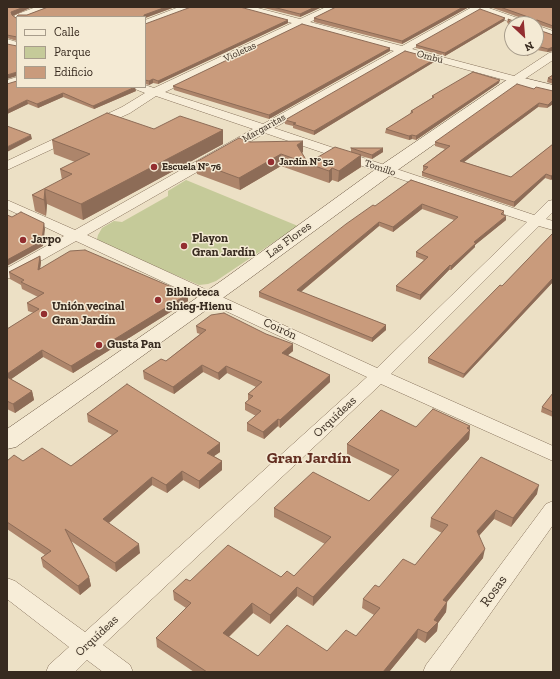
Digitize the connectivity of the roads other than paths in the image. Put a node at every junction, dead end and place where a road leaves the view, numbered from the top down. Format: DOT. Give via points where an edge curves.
graph roads {
  1 [pos="45,7"];
  2 [pos="188,7"];
  3 [pos="243,7"];
  4 [pos="263,7"];
  5 [pos="334,7"];
  6 [pos="478,7"];
  7 [pos="20,16"];
  8 [pos="504,17"];
  9 [pos="284,18"];
  10 [pos="301,23"];
  11 [pos="146,24"];
  12 [pos="402,50"];
  13 [pos="553,55"];
  14 [pos="516,80"];
  15 [pos="553,90"];
  16 [pos="147,92"];
  17 [pos="264,129"];
  18 [pos="7,156"];
  19 [pos="7,166"];
  20 [pos="386,170"];
  21 [pos="7,204"];
  22 [pos="553,204"];
  23 [pos="544,223"];
  24 [pos="75,235"];
  25 [pos="7,274"];
  26 [pos="211,297"];
  27 [pos="380,376"];
  28 [pos="7,440"];
  29 [pos="553,454"];
  30 [pos="553,510"];
  31 [pos="7,587"];
  32 [pos="86,646"];
  33 [pos="58,672"];
  34 [pos="121,672"];
  35 [pos="435,672"];
  1 -- 7 [label="street"];
  2 -- 11 [label="street"];
  3 -- 9 [label="street, Ombú"];
  4 -- 9 [label="street, Ombú"];
  5 -- 10 [label="street, Violetas"];
  6 -- 8 [label="street"];
  6 -- 12 [label="street, Margaritas"];
  9 -- 10 [label="street, Ombú"];
  10 -- 12 [label="street, Ombú"];
  10 -- 16 [label="street, Violetas"];
  12 -- 14 [label="street, Ombú"];
  12 -- 17 [label="street, Margaritas"];
  13 -- 14 [label="street, Las Flores"];
  14 -- 15 [label="street, Ombú"];
  14 -- 20 [label="street, Las Flores"];
  16 -- 17 [label="street, Tomillo"];
  16 -- 18 [label="street, Violetas"];
  16 -- 19 [label="street, Violetas" via="126,110"];
  17 -- 20 [label="street, Tomillo"];
  17 -- 24 [label="street, Margaritas"];
  20 -- 23 [label="street, Tomillo"];
  20 -- 26 [label="street, Las Flores"];
  21 -- 24 [label="street, Coirón"];
  22 -- 23 [label="street, Orquídeas"];
  23 -- 27 [label="street, Orquídeas"];
  24 -- 25 [label="street, Margaritas"];
  24 -- 26 [label="street, Coirón"];
  26 -- 27 [label="street, Coirón"];
  26 -- 28 [label="street, Las Flores"];
  27 -- 29 [label="street, Coirón"];
  27 -- 32 [label="street, Orquídeas"];
  30 -- 35 [label="street, Rosas"];
  31 -- 32 [label="street"];
  32 -- 33 [label="street, Orquídeas"];
  32 -- 34 [label="street"];
}
